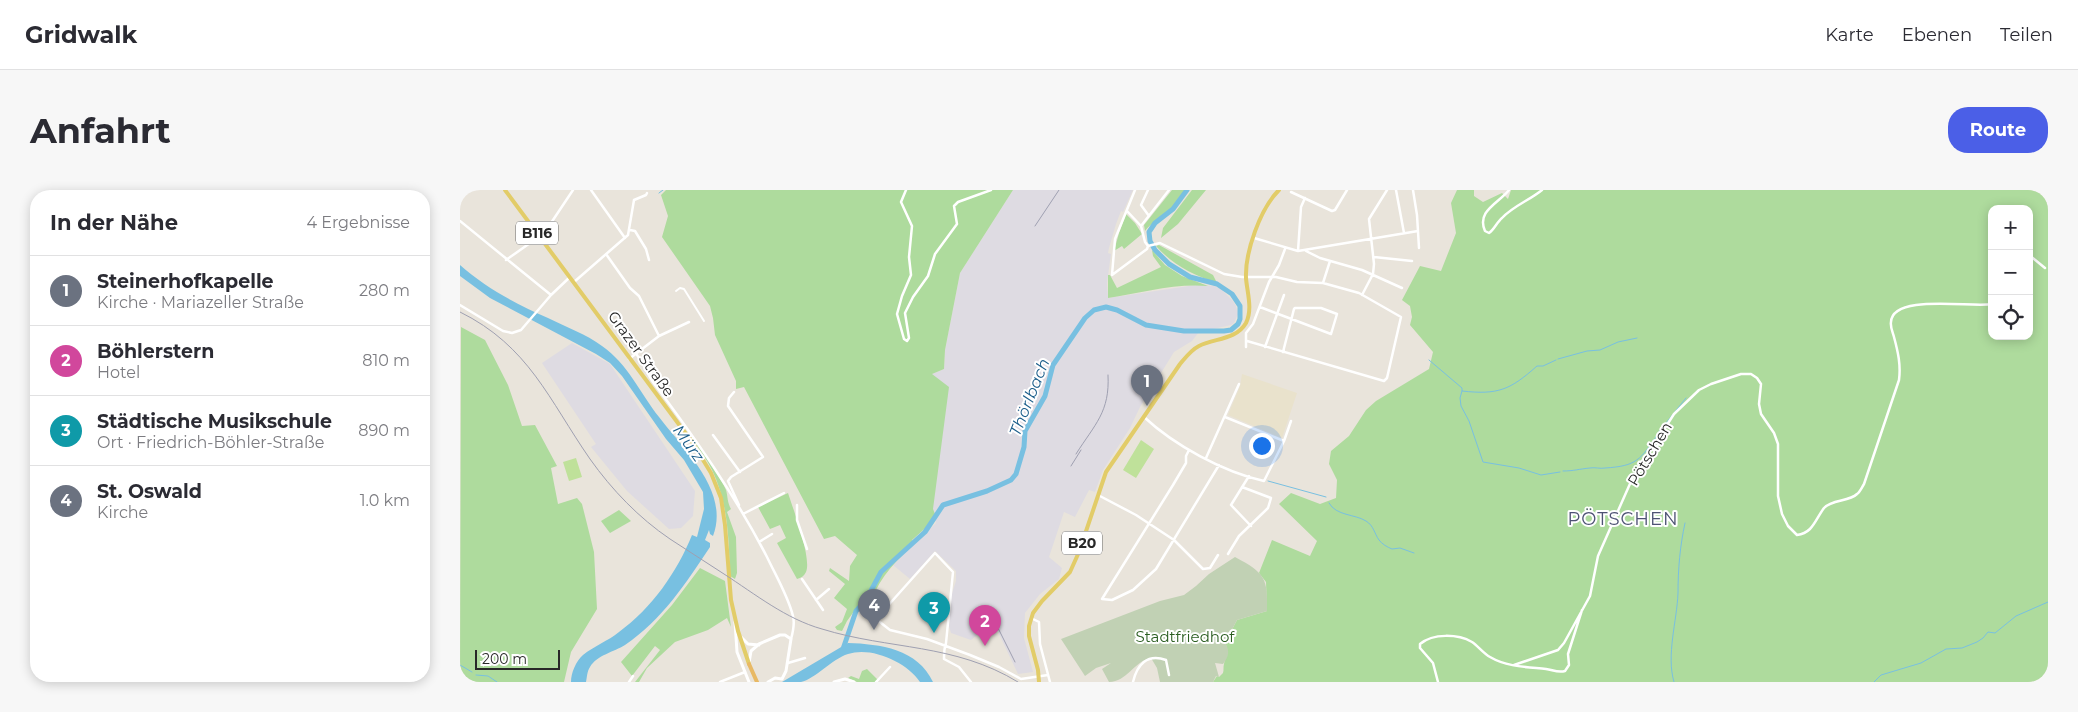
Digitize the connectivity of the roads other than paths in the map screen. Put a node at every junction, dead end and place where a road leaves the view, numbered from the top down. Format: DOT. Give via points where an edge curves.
graph roads {
  1 [pos="505,190"];
  2 [pos="573,190"];
  3 [pos="591,190"];
  4 [pos="906,190"];
  5 [pos="991,190"];
  6 [pos="1135,190"];
  7 [pos="1148,190"];
  8 [pos="1169,190"];
  9 [pos="1279,190"];
  10 [pos="1347,190"];
  11 [pos="1387,190"];
  12 [pos="1396,190"];
  13 [pos="1413,190"];
  14 [pos="1509,190"];
  15 [pos="1542,190"];
  16 [pos="1292,192"];
  17 [pos="647,193"];
  18 [pos="1305,198"];
  19 [pos="1127,211"];
  20 [pos="1150,216"];
  21 [pos="460,221"];
  22 [pos="1141,226"];
  23 [pos="630,230"];
  24 [pos="1418,231"];
  25 [pos="1404,233"];
  26 [pos="540,237"];
  27 [pos="625,238"];
  28 [pos="1254,238"];
  29 [pos="1370,240"];
  30 [pos="1149,246"];
  31 [pos="1419,248"];
  32 [pos="1286,249"];
  33 [pos="1298,251"];
  34 [pos="1306,251"];
  35 [pos="606,254"];
  36 [pos="1374,257"];
  37 [pos="2033,258"];
  38 [pos="506,260"];
  39 [pos="649,260"];
  40 [pos="1330,261"];
  41 [pos="1412,261"];
  42 [pos="2045,268"];
  43 [pos="1373,274"];
  44 [pos="570,277"];
  45 [pos="1246,277"];
  46 [pos="1271,278"];
  47 [pos="574,282"];
  48 [pos="1323,283"];
  49 [pos="1402,288"];
  50 [pos="676,291"];
  51 [pos="551,295"];
  52 [pos="1284,295"];
  53 [pos="1362,295"];
  54 [pos="460,305"];
  55 [pos="1988,305"];
  56 [pos="1260,307"];
  57 [pos="1277,314"];
  58 [pos="1292,319"];
  59 [pos="704,321"];
  60 [pos="689,322"];
  61 [pos="659,336"];
  62 [pos="1247,341"];
  63 [pos="1246,347"];
  64 [pos="1265,347"];
  65 [pos="1283,352"];
  66 [pos="636,354"];
  67 [pos="629,359"];
  68 [pos="1239,384"];
  69 [pos="734,392"];
  70 [pos="1144,417"];
  71 [pos="1225,417"];
  72 [pos="1291,421"];
  73 [pos="713,435"];
  74 [pos="1284,441"];
  75 [pos="1189,450"];
  76 [pos="1206,458"];
  77 [pos="1219,465"];
  78 [pos="740,472"];
  79 [pos="1249,476"];
  80 [pos="1242,487"];
  81 [pos="784,492"];
  82 [pos="1098,495"];
  83 [pos="797,505"];
  84 [pos="743,514"];
  85 [pos="1150,523"];
  86 [pos="1251,526"];
  87 [pos="772,534"];
  88 [pos="1174,540"];
  89 [pos="759,542"];
  90 [pos="807,549"];
  91 [pos="1228,554"];
  92 [pos="1218,555"];
  93 [pos="802,579"];
  94 [pos="829,589"];
  95 [pos="816,600"];
  96 [pos="1582,609"];
  97 [pos="823,610"];
  98 [pos="1031,618"];
  99 [pos="735,622"];
  100 [pos="739,634"];
  101 [pos="791,639"];
  102 [pos="759,644"];
  103 [pos="945,646"];
  104 [pos="745,651"];
  105 [pos="738,652"];
  106 [pos="805,658"];
  107 [pos="749,664"];
  108 [pos="786,664"];
  109 [pos="1514,665"];
  110 [pos="890,667"];
  111 [pos="746,672"];
  112 [pos="1046,675"];
  113 [pos="1169,675"];
  114 [pos="633,676"];
  115 [pos="783,680"];
  116 [pos="629,682"];
  117 [pos="720,682"];
  118 [pos="748,682"];
  119 [pos="757,682"];
  120 [pos="768,682"];
  121 [pos="836,682"];
  122 [pos="854,682"];
  123 [pos="876,682"];
  124 [pos="971,682"];
  125 [pos="1039,682"];
  126 [pos="1050,682"];
  127 [pos="1133,682"];
  128 [pos="1438,682"];
  1 -- 26 [label="main road, Grazer Straße / B116"];
  2 -- 26 [label="street"];
  3 -- 27 [label="street"];
  4 -- 5 [label="street" via="901,202 912,226 908,257 911,275 898,314 907,341 905,313 928,276 935,254 955,228 954,206"];
  6 -- 19 [label="street"];
  7 -- 20 [label="street" via="1141,205"];
  8 -- 20 [label="street"];
  9 -- 28 [label="main road, B20" via="1267,205"];
  10 -- 18 [label="street" via="1335,210"];
  11 -- 29 [label="street" via="1369,219"];
  12 -- 25 [label="street"];
  13 -- 24 [label="street"];
  14 -- 15 [label="street" via="1485,213 1482,223 1485,231 1492,231 1508,212"];
  16 -- 18 [label="street"];
  17 -- 23 [label="street" via="634,200"];
  18 -- 33 [label="street" via="1301,207"];
  19 -- 22 [label="street"];
  19 -- 30 [label="street" via="1115,239 1112,275"];
  20 -- 22 [label="street"];
  21 -- 38 [label="street"];
  22 -- 30 [label="street"];
  23 -- 27 [label="street"];
  23 -- 39 [label="street" via="644,245"];
  24 -- 25 [label="street"];
  24 -- 31 [label="street"];
  25 -- 29 [label="street"];
  26 -- 38 [label="street"];
  26 -- 44 [label="main road, Grazer Straße / B116"];
  27 -- 35 [label="street"];
  28 -- 32 [label="street"];
  28 -- 45 [label="main road, B20"];
  29 -- 34 [label="street"];
  29 -- 36 [label="street"];
  30 -- 45 [label="street" via="1160,243 1224,274"];
  32 -- 33 [label="street"];
  32 -- 46 [label="street"];
  33 -- 34 [label="street"];
  34 -- 40 [label="street"];
  35 -- 47 [label="street"];
  35 -- 61 [label="street" via="639,296"];
  36 -- 41 [label="street"];
  36 -- 43 [label="street"];
  37 -- 42 [label="street"];
  38 -- 51 [label="street"];
  40 -- 43 [label="street"];
  40 -- 48 [label="street"];
  43 -- 49 [label="street"];
  43 -- 53 [label="street"];
  44 -- 47 [label="main road, Grazer Straße / B116"];
  44 -- 51 [label="street"];
  45 -- 46 [label="street"];
  45 -- 70 [label="main road, B20" via="1249,308 1244,325 1236,333 1202,344 1188,354"];
  46 -- 48 [label="street"];
  46 -- 56 [label="street"];
  47 -- 67 [label="main road, Grazer Straße / B116"];
  48 -- 53 [label="street"];
  50 -- 59 [label="street" via="684,289"];
  51 -- 54 [label="street" via="518,332 506,333"];
  52 -- 57 [label="street"];
  53 -- 65 [label="street" via="1401,317 1384,381"];
  55 -- 96 [label="street, Pötschen" via="1915,304 1894,314 1891,322 1900,374 1864,484 1857,495 1825,507 1809,531 1802,534 1797,535 1782,514 1778,496 1778,444 1761,414 1761,384 1757,378 1752,374 1741,374 1699,390 1674,414 1647,465 1634,477 1598,556 1590,596"];
  56 -- 57 [label="street"];
  56 -- 62 [label="street" via="1246,333"];
  57 -- 58 [label="street"];
  57 -- 64 [label="street"];
  58 -- 58 [label="street" via="1297,307 1321,308 1337,314 1330,334"];
  58 -- 65 [label="street"];
  60 -- 61 [label="street"];
  61 -- 66 [label="street"];
  62 -- 63 [label="street"];
  62 -- 64 [label="street"];
  64 -- 65 [label="street"];
  66 -- 67 [label="street"];
  66 -- 84 [label="street, Grazer Straße"];
  67 -- 99 [label="main road, Grazer Straße / B116" via="692,442 716,485 725,525"];
  68 -- 71 [label="street"];
  69 -- 78 [label="street" via="728,406 763,457"];
  70 -- 75 [label="street"];
  70 -- 82 [label="main road, B20" via="1108,468"];
  71 -- 74 [label="street"];
  71 -- 76 [label="street"];
  72 -- 74 [label="street"];
  73 -- 78 [label="street"];
  74 -- 79 [label="street" via="1264,481"];
  75 -- 76 [label="street"];
  75 -- 85 [label="street" via="1186,463"];
  76 -- 77 [label="street"];
  77 -- 79 [label="street"];
  77 -- 88 [label="street"];
  78 -- 84 [label="street" via="728,481"];
  79 -- 80 [label="street"];
  80 -- 86 [label="street" via="1230,505"];
  80 -- 86 [label="street" via="1271,498 1268,508"];
  81 -- 84 [label="street"];
  82 -- 85 [label="street"];
  82 -- 98 [label="main road, B20" via="1073,566"];
  83 -- 90 [label="street" via="797,520"];
  84 -- 89 [label="street, Grazer Straße"];
  85 -- 88 [label="street"];
  85 -- 88 [label="street" via="1102,599 1112,600 1133,590 1156,569"];
  86 -- 91 [label="street" via="1239,536"];
  87 -- 89 [label="street"];
  88 -- 92 [label="street" via="1203,569 1210,568"];
  89 -- 101 [label="street, Grazer Straße" via="792,614 794,627"];
  93 -- 95 [label="street"];
  94 -- 95 [label="street"];
  95 -- 97 [label="street"];
  96 -- 109 [label="street, Pötschen" via="1558,650"];
  96 -- 109 [label="street" via="1568,654 1569,666 1565,671"];
  98 -- 112 [label="street" via="1038,620 1040,625"];
  98 -- 125 [label="main road" via="1029,636"];
  99 -- 100 [label="main road, Grazer Straße / B116"];
  99 -- 105 [label="street"];
  100 -- 102 [label="street" via="748,644"];
  100 -- 104 [label="main road, Grazer Straße / B116"];
  101 -- 102 [label="street" via="780,635"];
  101 -- 108 [label="street, Grazer Straße"];
  102 -- 107 [label="street" via="751,651"];
  103 -- 103 [label="street" via="953,572 935,553 876,619 890,630 913,634"];
  103 -- 112 [label="street" via="999,667 1017,678"];
  103 -- 124 [label="street" via="944,658 959,667"];
  104 -- 105 [label="street"];
  104 -- 107 [label="main road, Grazer Straße / B116"];
  105 -- 111 [label="street"];
  106 -- 108 [label="street"];
  107 -- 119 [label="highway, Grazer Straße / B116"];
  108 -- 115 [label="street, Grazer Straße"];
  109 -- 128 [label="street" via="1489,657 1471,642 1459,638 1432,638 1420,644 1420,648 1433,663"];
  110 -- 123 [label="street"];
  111 -- 117 [label="street"];
  111 -- 118 [label="street"];
  112 -- 126 [label="street"];
  113 -- 127 [label="street" via="1166,660 1151,658 1138,666"];
  114 -- 116 [label="street"];
  115 -- 120 [label="street" via="775,678"];
  121 -- 122 [label="street" via="846,679"];
}
